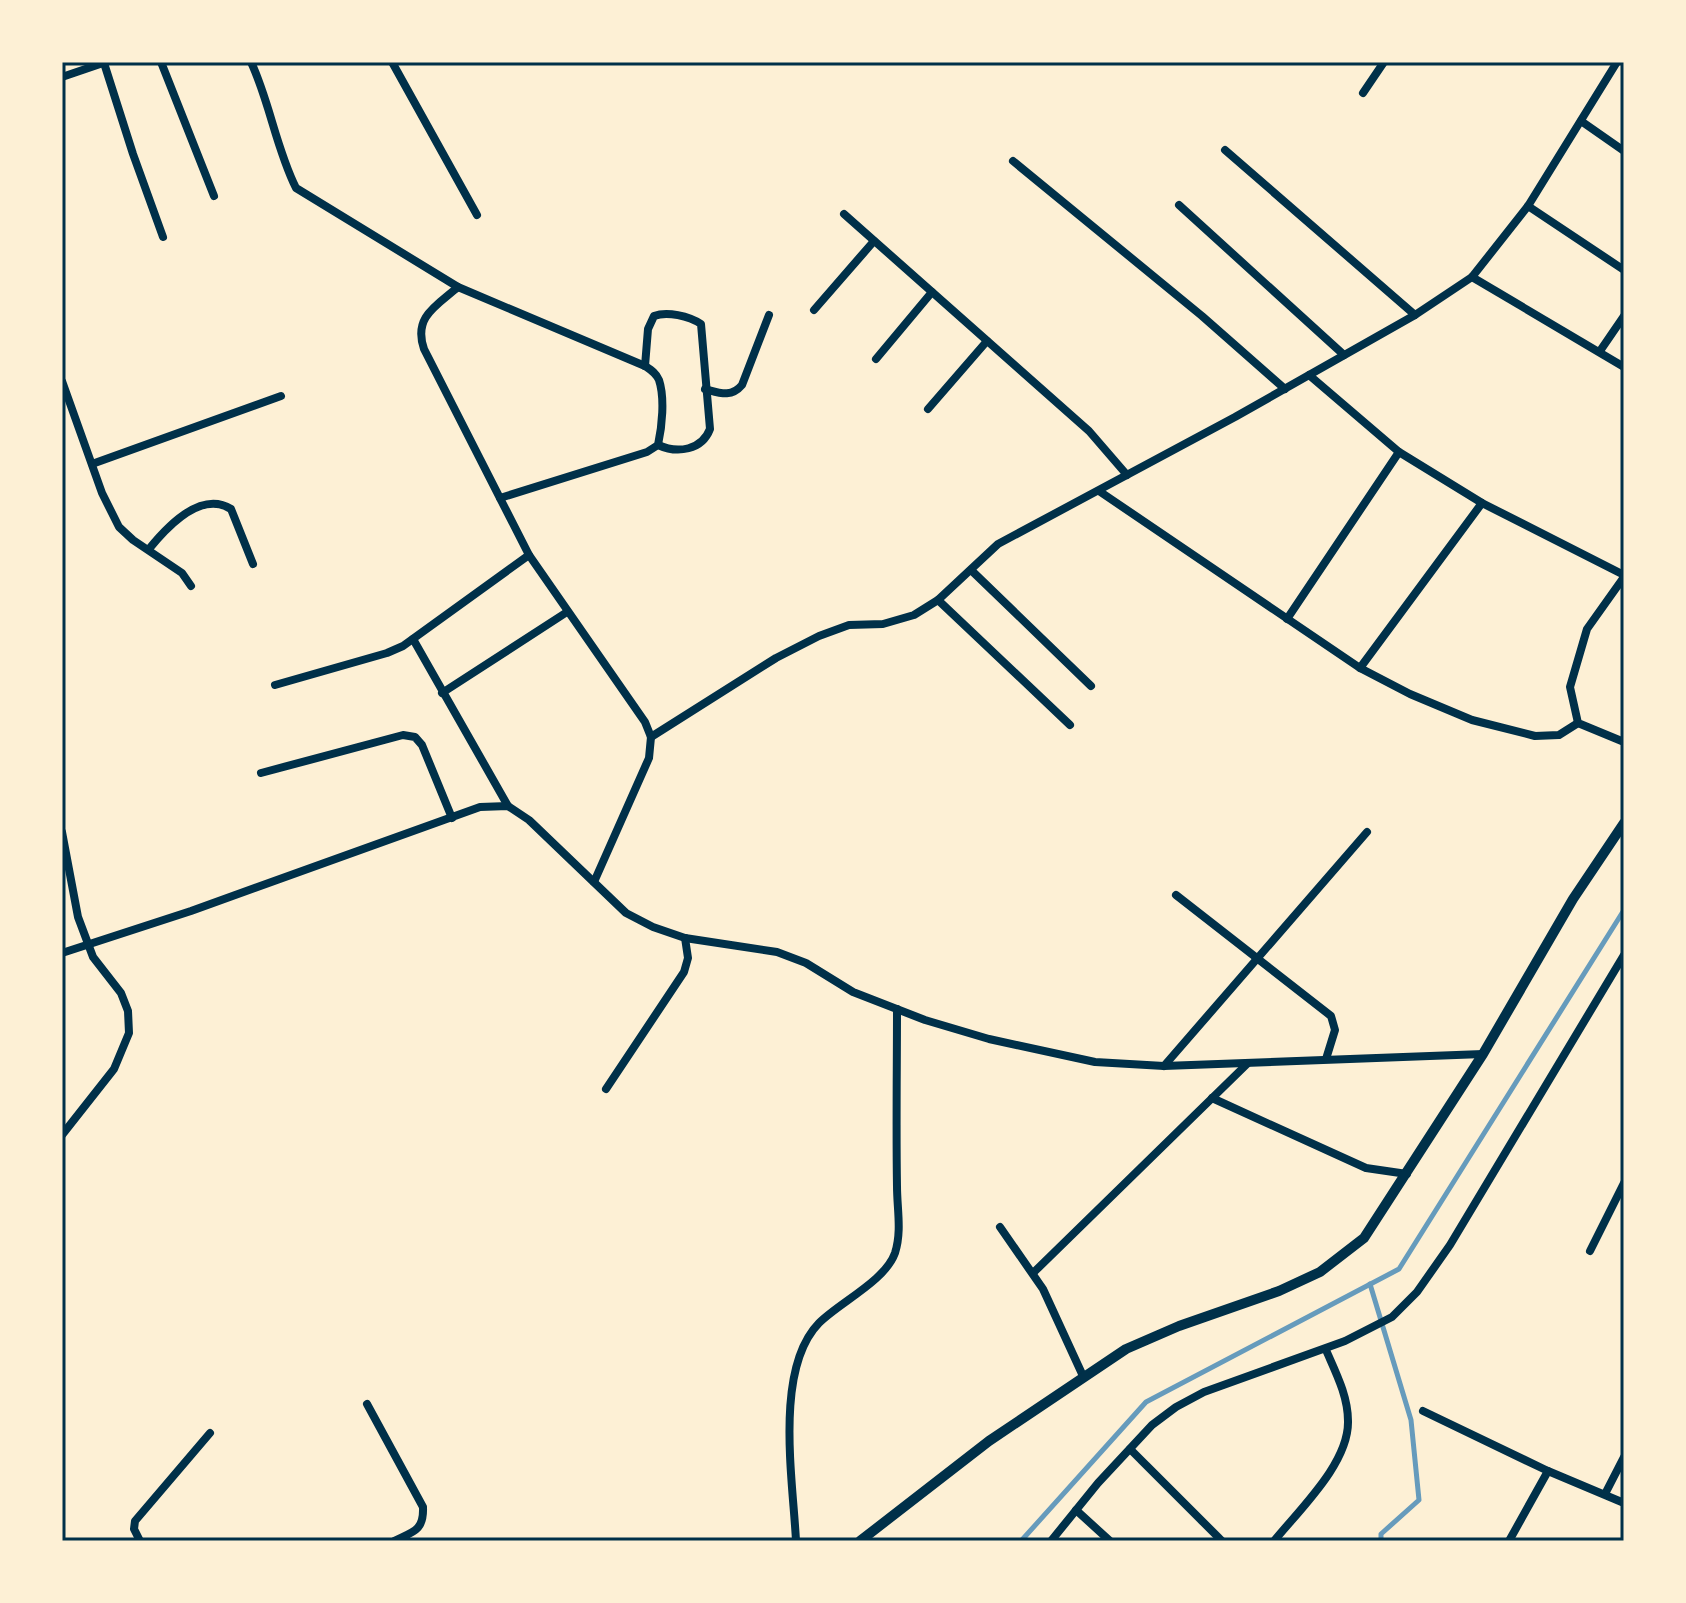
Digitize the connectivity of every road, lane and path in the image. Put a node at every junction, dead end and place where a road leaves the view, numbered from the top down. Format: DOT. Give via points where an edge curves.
graph roads {
  1 [pos="105,62"];
  2 [pos="161,62"];
  3 [pos="251,62"];
  4 [pos="392,62"];
  5 [pos="1384,62"];
  6 [pos="1617,62"];
  7 [pos="62,77"];
  8 [pos="1363,93"];
  9 [pos="1581,121"];
  10 [pos="1225,150"];
  11 [pos="1624,151"];
  12 [pos="1013,161"];
  13 [pos="214,196"];
  14 [pos="1179,205"];
  15 [pos="1528,206"];
  16 [pos="844,214"];
  17 [pos="477,215"];
  18 [pos="163,237"];
  19 [pos="874,241"];
  20 [pos="1624,270"];
  21 [pos="1472,277"];
  22 [pos="458,287"];
  23 [pos="932,292"];
  24 [pos="814,310"];
  25 [pos="769,315"];
  26 [pos="1415,315"];
  27 [pos="1624,316"];
  28 [pos="987,341"];
  29 [pos="1600,351"];
  30 [pos="1344,355"];
  31 [pos="876,359"];
  32 [pos="645,366"];
  33 [pos="1624,367"];
  34 [pos="1309,375"];
  35 [pos="62,381"];
  36 [pos="705,389"];
  37 [pos="1285,389"];
  38 [pos="281,396"];
  39 [pos="928,409"];
  40 [pos="658,445"];
  41 [pos="1399,452"];
  42 [pos="92,464"];
  43 [pos="1127,475"];
  44 [pos="1099,491"];
  45 [pos="500,498"];
  46 [pos="1482,503"];
  47 [pos="149,549"];
  48 [pos="527,550"];
  49 [pos="253,564"];
  50 [pos="971,570"];
  51 [pos="1624,576"];
  52 [pos="191,586"];
  53 [pos="938,600"];
  54 [pos="567,612"];
  55 [pos="1287,619"];
  56 [pos="413,639"];
  57 [pos="1360,668"];
  58 [pos="275,685"];
  59 [pos="1091,686"];
  60 [pos="442,693"];
  61 [pos="1578,723"];
  62 [pos="1070,725"];
  63 [pos="651,737"];
  64 [pos="1624,742"];
  65 [pos="261,773"];
  66 [pos="508,806"];
  67 [pos="452,818"];
  68 [pos="1624,823"];
  69 [pos="62,832"];
  70 [pos="1367,832"];
  71 [pos="594,882"];
  72 [pos="1176,895"];
  73 [pos="685,938"];
  74 [pos="87,945"];
  75 [pos="62,953"];
  76 [pos="1624,955"];
  77 [pos="1257,959"];
  78 [pos="897,1009"];
  79 [pos="1483,1054"];
  80 [pos="1326,1059"];
  81 [pos="1248,1063"];
  82 [pos="1164,1066"];
  83 [pos="606,1089"];
  84 [pos="1212,1098"];
  85 [pos="62,1135"];
  86 [pos="1407,1174"];
  87 [pos="1624,1183"];
  88 [pos="1000,1227"];
  89 [pos="1590,1251"];
  90 [pos="1033,1273"];
  91 [pos="1326,1350"];
  92 [pos="1083,1376"];
  93 [pos="367,1404"];
  94 [pos="1423,1411"];
  95 [pos="210,1433"];
  96 [pos="1130,1449"];
  97 [pos="1624,1457"];
  98 [pos="1548,1471"];
  99 [pos="1605,1494"];
  100 [pos="1624,1503"];
  101 [pos="1076,1510"];
  102 [pos="140,1541"];
  103 [pos="394,1541"];
  104 [pos="796,1541"];
  105 [pos="860,1541"];
  106 [pos="1051,1541"];
  107 [pos="1110,1541"];
  108 [pos="1222,1541"];
  109 [pos="1274,1541"];
  110 [pos="1509,1541"];
  1 -- 7 [label="street"];
  1 -- 18 [label="street"];
  2 -- 13 [label="street"];
  3 -- 22 [label="street" via="296,188"];
  4 -- 17 [label="street"];
  5 -- 8 [label="street"];
  6 -- 9 [label="street"];
  9 -- 11 [label="street"];
  9 -- 15 [label="street"];
  10 -- 26 [label="street"];
  12 -- 37 [label="street"];
  14 -- 30 [label="street"];
  15 -- 20 [label="street"];
  15 -- 21 [label="street"];
  16 -- 19 [label="street"];
  19 -- 23 [label="street"];
  19 -- 24 [label="street"];
  21 -- 26 [label="street"];
  21 -- 29 [label="street"];
  22 -- 32 [label="street"];
  22 -- 45 [label="street" via="429,312 420,337"];
  23 -- 28 [label="street"];
  23 -- 31 [label="street"];
  25 -- 36 [label="street" via="742,385 728,395"];
  26 -- 30 [label="street"];
  27 -- 29 [label="street"];
  28 -- 39 [label="street"];
  28 -- 43 [label="street" via="1089,431"];
  29 -- 33 [label="street"];
  30 -- 34 [label="street"];
  32 -- 36 [label="street" via="654,316 694,319 702,330"];
  32 -- 40 [label="street" via="659,381"];
  34 -- 37 [label="street"];
  34 -- 41 [label="street"];
  35 -- 42 [label="street"];
  36 -- 40 [label="street" via="710,429 706,440 677,450"];
  37 -- 43 [label="street"];
  38 -- 42 [label="street"];
  40 -- 45 [label="street"];
  41 -- 46 [label="street"];
  41 -- 55 [label="street"];
  42 -- 47 [label="street" via="119,527"];
  43 -- 44 [label="street"];
  44 -- 50 [label="street" via="998,544"];
  44 -- 55 [label="street"];
  45 -- 48 [label="street"];
  46 -- 51 [label="street"];
  46 -- 57 [label="street"];
  47 -- 49 [label="street" via="177,519 216,503 231,509"];
  47 -- 52 [label="street"];
  48 -- 54 [label="street"];
  48 -- 56 [label="street"];
  50 -- 53 [label="street"];
  50 -- 59 [label="street"];
  51 -- 61 [label="street" via="1587,629 1570,687"];
  53 -- 62 [label="street"];
  53 -- 63 [label="street" via="914,615 883,624 849,625 819,636"];
  54 -- 60 [label="street"];
  54 -- 63 [label="street"];
  55 -- 57 [label="street"];
  56 -- 58 [label="street" via="387,653"];
  56 -- 60 [label="street"];
  57 -- 61 [label="street" via="1496,727 1535,736 1559,735"];
  60 -- 66 [label="street"];
  61 -- 64 [label="street"];
  63 -- 71 [label="street" via="649,758"];
  65 -- 67 [label="street" via="403,735 415,737"];
  66 -- 67 [label="street" via="480,807"];
  66 -- 71 [label="street"];
  67 -- 74 [label="street"];
  68 -- 79 [label="street"];
  69 -- 74 [label="street"];
  70 -- 77 [label="street"];
  71 -- 73 [label="street" via="626,913"];
  72 -- 77 [label="street"];
  73 -- 78 [label="street" via="777,952"];
  73 -- 83 [label="street" via="684,972"];
  74 -- 75 [label="street"];
  74 -- 85 [label="street" via="121,993 129,1033 114,1069"];
  76 -- 91 [label="street" via="1417,1292 1392,1317"];
  77 -- 80 [label="street" via="1331,1016 1335,1030"];
  77 -- 82 [label="street"];
  78 -- 82 [label="street" via="1042,1051 1095,1062"];
  78 -- 104 [label="street" via="899,1232 894,1256 870,1284 819,1323 803,1345 791,1380"];
  79 -- 80 [label="street"];
  79 -- 86 [label="street"];
  80 -- 81 [label="street"];
  81 -- 82 [label="street"];
  81 -- 84 [label="street"];
  84 -- 86 [label="street" via="1366,1168"];
  84 -- 90 [label="street"];
  86 -- 92 [label="street" via="1364,1238 1320,1272 1126,1349"];
  87 -- 89 [label="street"];
  88 -- 90 [label="street"];
  90 -- 92 [label="street"];
  91 -- 96 [label="street" via="1204,1392 1152,1425"];
  91 -- 109 [label="street" via="1342,1385 1347,1437 1337,1462"];
  92 -- 105 [label="street"];
  93 -- 103 [label="street" via="423,1507 417,1530"];
  94 -- 98 [label="street"];
  95 -- 102 [label="street" via="135,1521"];
  96 -- 101 [label="street"];
  96 -- 108 [label="street"];
  97 -- 99 [label="street"];
  98 -- 99 [label="street"];
  98 -- 110 [label="street"];
  99 -- 100 [label="street"];
  101 -- 106 [label="street"];
  101 -- 107 [label="street"];
}
